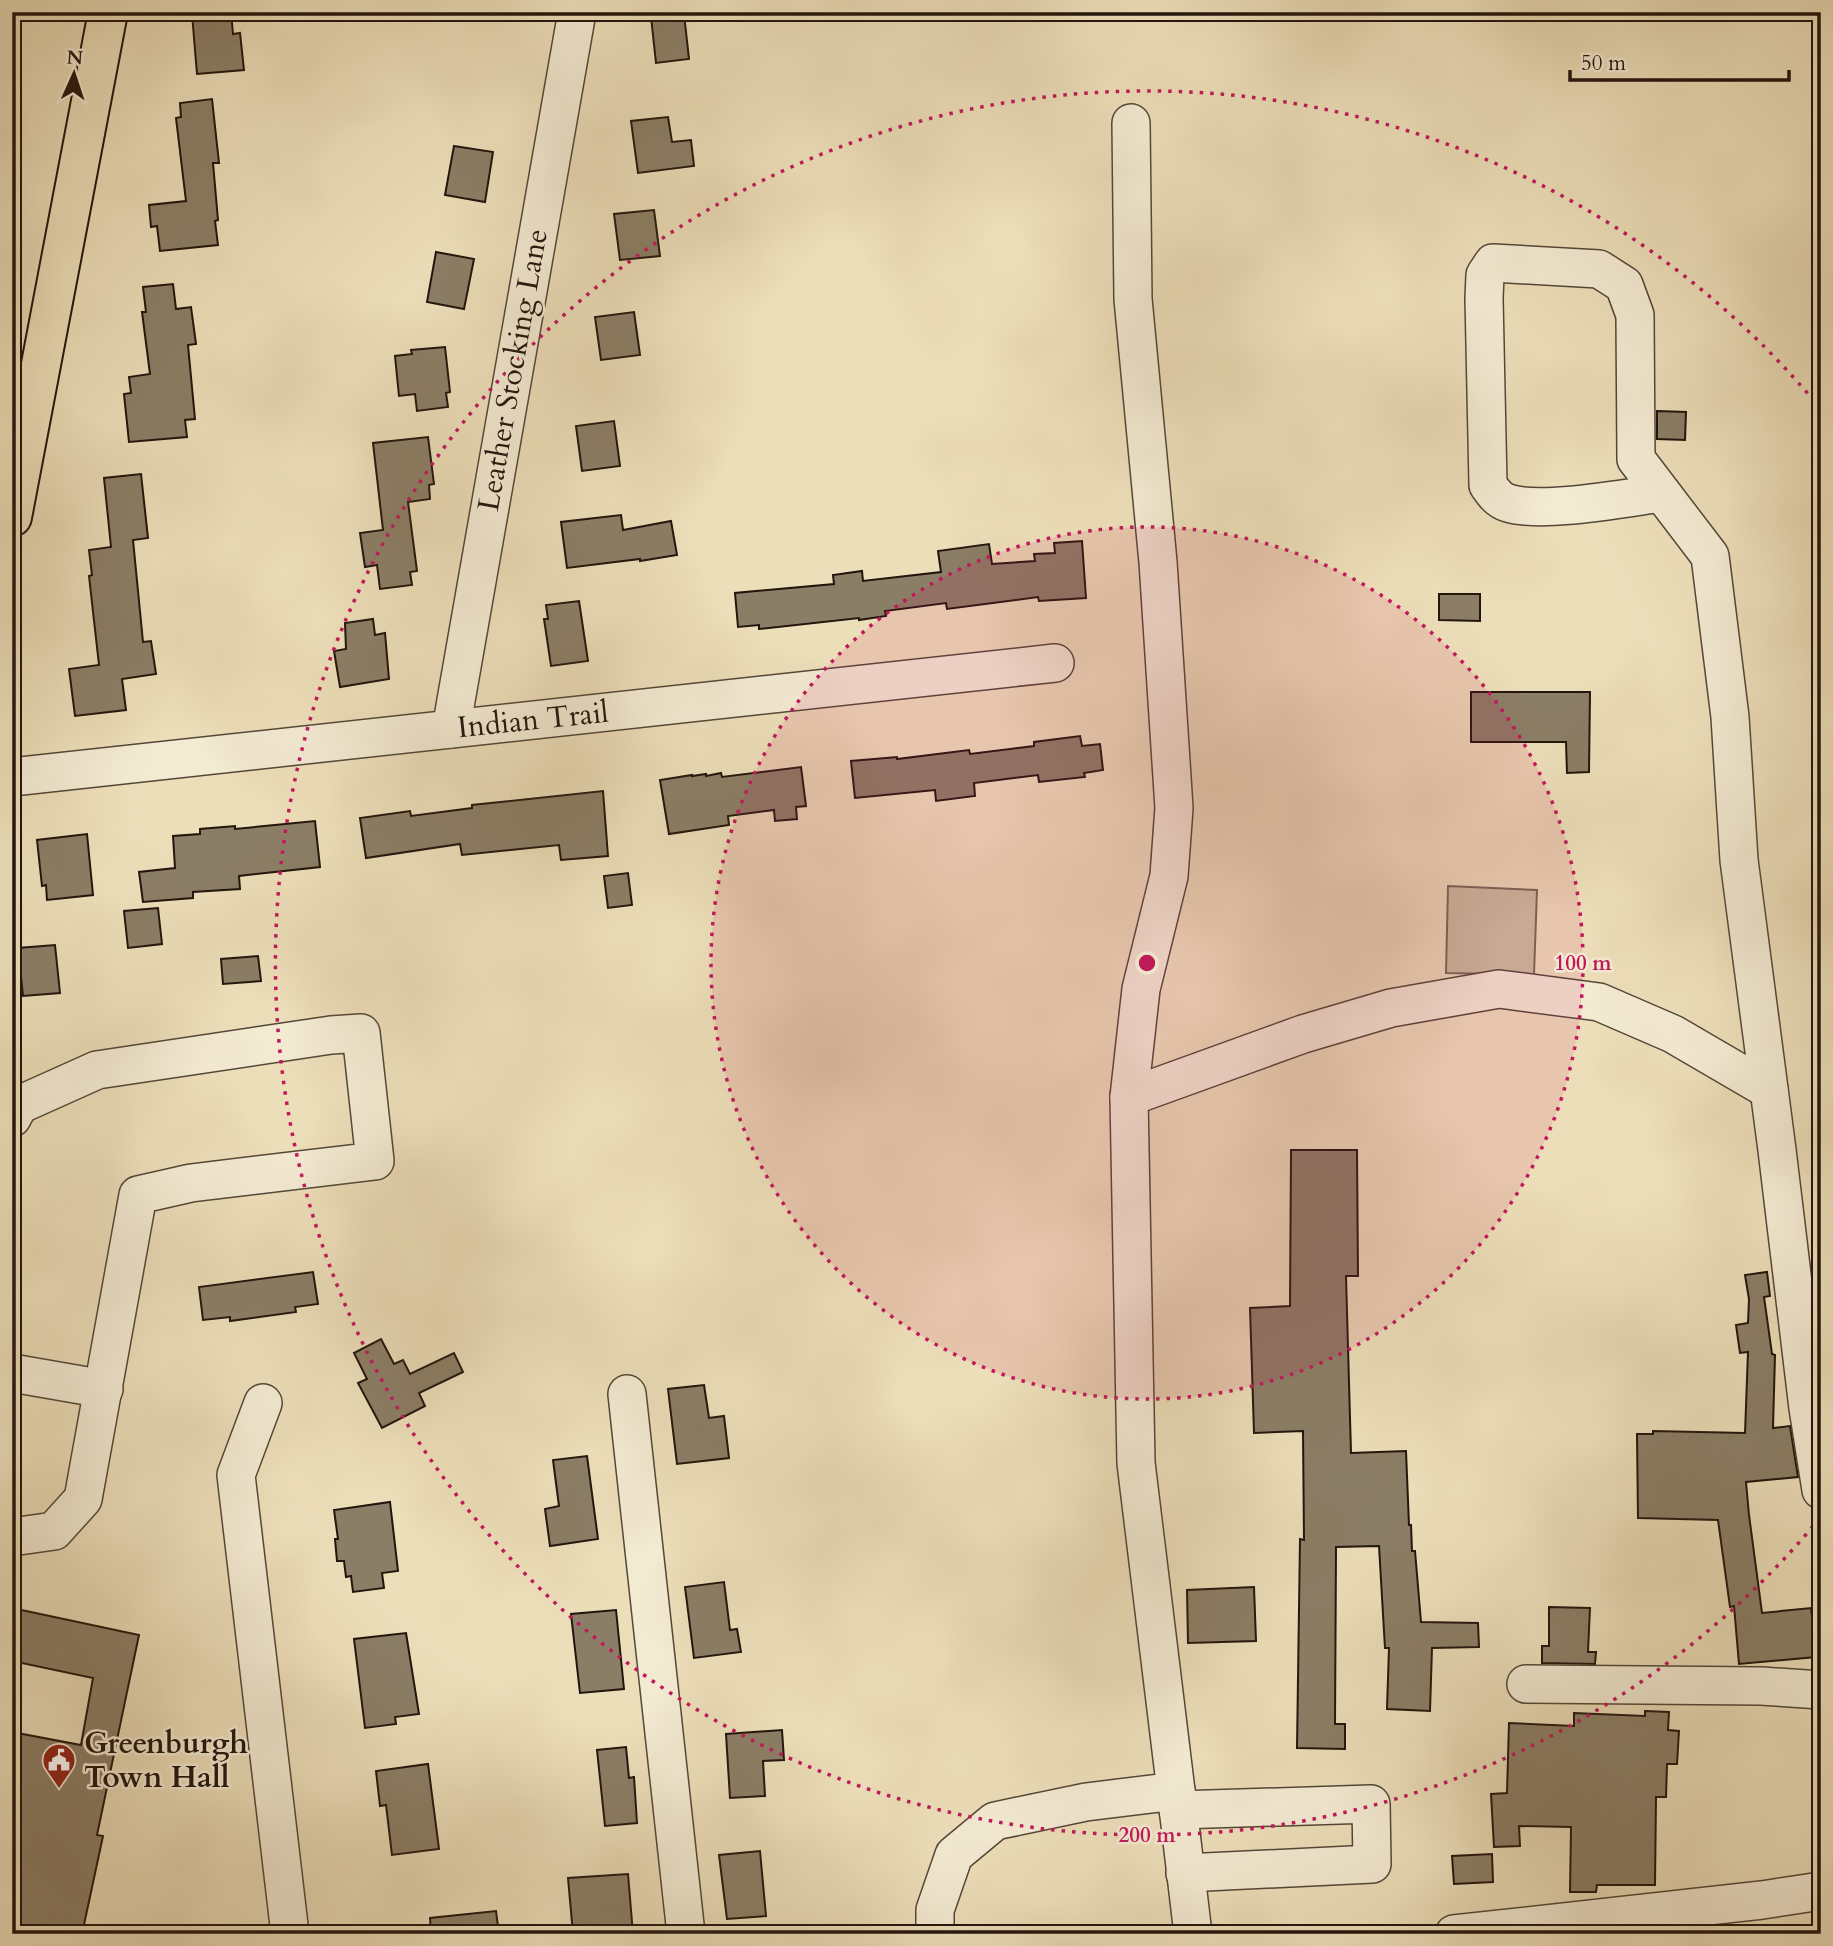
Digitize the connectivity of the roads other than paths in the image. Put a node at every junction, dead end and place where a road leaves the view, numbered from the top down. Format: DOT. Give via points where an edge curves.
graph roads {
  1 [pos="108,12"];
  2 [pos="577,12"];
  3 [pos="1131,123"];
  4 [pos="1662,493"];
  5 [pos="12,517"];
  6 [pos="1055,663"];
  7 [pos="451,729"];
  8 [pos="12,777"];
  9 [pos="1769,1090"];
  10 [pos="1129,1097"];
  11 [pos="12,1118"];
  12 [pos="12,1373"];
  13 [pos="104,1389"];
  14 [pos="627,1394"];
  15 [pos="263,1403"];
  16 [pos="1821,1490"];
  17 [pos="12,1537"];
  18 [pos="1526,1684"];
  19 [pos="1821,1690"];
  20 [pos="1177,1800"];
  21 [pos="1185,1873"];
  22 [pos="1821,1891"];
  23 [pos="290,1934"];
  24 [pos="686,1934"];
  25 [pos="935,1934"];
  26 [pos="1193,1934"];
  27 [pos="1454,1934"];
  1 -- 5 [label="main road"];
  2 -- 7 [label="street, Leather Stocking Lane"];
  3 -- 10 [label="street" via="1133,299 1158,562 1174,808 1169,876 1142,989"];
  4 -- 4 [label="street" via="1636,459 1635,315 1624,285 1598,269 1493,263 1485,275 1484,298 1488,485 1496,496 1508,503 1546,507"];
  4 -- 9 [label="street" via="1710,556 1730,717 1738,860"];
  6 -- 7 [label="street, Indian Trail"];
  7 -- 8 [label="street, Indian Trail"];
  9 -- 10 [label="street" via="1673,1034 1599,1002 1499,989 1378,1012"];
  9 -- 16 [label="street"];
  10 -- 20 [label="street" via="1136,1463"];
  11 -- 13 [label="street" via="19,1105 97,1070 361,1033 375,1161 191,1183 138,1195"];
  12 -- 13 [label="street"];
  13 -- 17 [label="street" via="83,1499 54,1531"];
  14 -- 24 [label="street"];
  15 -- 23 [label="street" via="236,1475"];
  18 -- 19 [label="street"];
  20 -- 21 [label="street"];
  20 -- 21 [label="street" via="1371,1804 1371,1864"];
  20 -- 25 [label="street" via="1086,1801 995,1821 954,1855 935,1910"];
  21 -- 26 [label="street"];
  22 -- 27 [label="street"];
}
